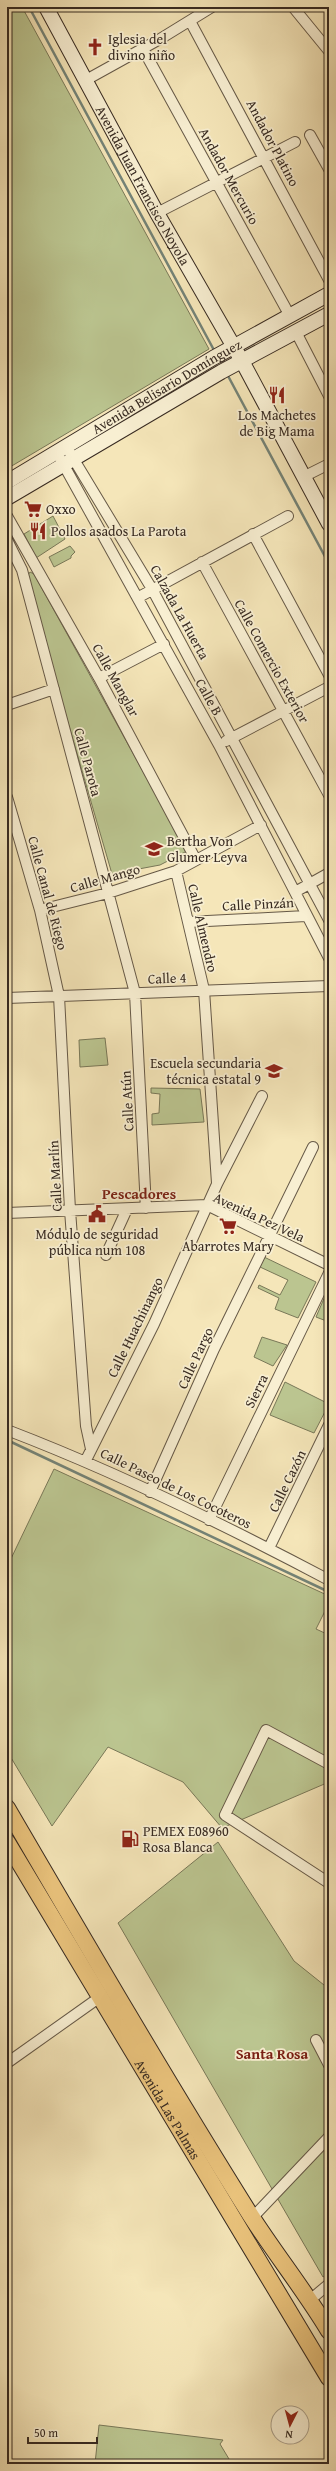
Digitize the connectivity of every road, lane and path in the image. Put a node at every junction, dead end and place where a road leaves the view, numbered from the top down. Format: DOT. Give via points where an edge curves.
graph roads {
  1 [pos="46,7"];
  2 [pos="212,7"];
  3 [pos="292,7"];
  4 [pos="190,21"];
  5 [pos="143,49"];
  6 [pos="329,51"];
  7 [pos="86,80"];
  8 [pos="310,135"];
  9 [pos="295,142"];
  10 [pos="265,158"];
  11 [pos="329,170"];
  12 [pos="217,183"];
  13 [pos="158,213"];
  14 [pos="329,280"];
  15 [pos="329,294"];
  16 [pos="329,314"];
  17 [pos="290,316"];
  18 [pos="296,332"];
  19 [pos="224,353"];
  20 [pos="232,366"];
  21 [pos="199,367"];
  22 [pos="206,381"];
  23 [pos="326,384"];
  24 [pos="329,396"];
  25 [pos="62,450"];
  26 [pos="69,463"];
  27 [pos="329,464"];
  28 [pos="303,477"];
  29 [pos="7,482"];
  30 [pos="7,498"];
  31 [pos="7,516"];
  32 [pos="288,516"];
  33 [pos="329,524"];
  34 [pos="253,534"];
  35 [pos="7,540"];
  36 [pos="202,562"];
  37 [pos="33,564"];
  38 [pos="22,570"];
  39 [pos="152,589"];
  40 [pos="139,596"];
  41 [pos="164,644"];
  42 [pos="329,675"];
  43 [pos="99,678"];
  44 [pos="329,687"];
  45 [pos="54,689"];
  46 [pos="7,705"];
  47 [pos="284,711"];
  48 [pos="232,738"];
  49 [pos="219,745"];
  50 [pos="329,795"];
  51 [pos="7,797"];
  52 [pos="261,825"];
  53 [pos="196,860"];
  54 [pos="176,871"];
  55 [pos="329,874"];
  56 [pos="309,884"];
  57 [pos="295,892"];
  58 [pos="108,893"];
  59 [pos="40,910"];
  60 [pos="306,916"];
  61 [pos="329,920"];
  62 [pos="188,922"];
  63 [pos="329,958"];
  64 [pos="329,986"];
  65 [pos="204,990"];
  66 [pos="135,993"];
  67 [pos="59,996"];
  68 [pos="7,998"];
  69 [pos="262,1096"];
  70 [pos="313,1147"];
  71 [pos="217,1184"];
  72 [pos="207,1205"];
  73 [pos="146,1208"];
  74 [pos="127,1209"];
  75 [pos="70,1210"];
  76 [pos="7,1213"];
  77 [pos="270,1236"];
  78 [pos="106,1255"];
  79 [pos="329,1265"];
  80 [pos="329,1274"];
  81 [pos="328,1429"];
  82 [pos="7,1430"];
  83 [pos="91,1449"];
  84 [pos="86,1460"];
  85 [pos="150,1492"];
  86 [pos="209,1520"];
  87 [pos="269,1548"];
  88 [pos="329,1580"];
  89 [pos="329,1764"];
  90 [pos="7,1808"];
  91 [pos="7,1842"];
  92 [pos="329,1883"];
  93 [pos="100,1997"];
  94 [pos="316,2040"];
  95 [pos="7,2063"];
  96 [pos="329,2065"];
  97 [pos="329,2137"];
  98 [pos="252,2218"];
  99 [pos="329,2284"];
  100 [pos="310,2300"];
  101 [pos="329,2331"];
  102 [pos="329,2378"];
  1 -- 7 [label="street, Avenida Juan Francisco Noyola"];
  2 -- 4 [label="street"];
  3 -- 6 [label="street"];
  4 -- 5 [label="street"];
  4 -- 10 [label="street, Andador Platino"];
  5 -- 7 [label="street"];
  5 -- 12 [label="street, Andador Mercurio"];
  7 -- 13 [label="street, Avenida Juan Francisco Noyola"];
  8 -- 11 [label="street"];
  9 -- 10 [label="street"];
  10 -- 12 [label="street"];
  10 -- 14 [label="street, Andador Platino"];
  12 -- 13 [label="street"];
  12 -- 17 [label="street, Andador Mercurio"];
  13 -- 19 [label="street, Avenida Juan Francisco Noyola"];
  15 -- 17 [label="street, Avenida Belisario Domínguez"];
  16 -- 18 [label="street, Avenida Belisario Domínguez"];
  17 -- 19 [label="street, Avenida Belisario Domínguez"];
  18 -- 20 [label="street, Avenida Belisario Domínguez"];
  18 -- 23 [label="street"];
  19 -- 20 [label="street, Avenida Juan Francisco Noyola"];
  19 -- 21 [label="street, Avenida Belisario Domínguez"];
  20 -- 22 [label="street, Avenida Belisario Domínguez"];
  20 -- 28 [label="street, Avenida Juan Francisco Noyola"];
  21 -- 22 [label="street"];
  21 -- 25 [label="street, Avenida Belisario Domínguez"];
  22 -- 26 [label="street, Avenida Belisario Domínguez"];
  23 -- 24 [label="street"];
  25 -- 26 [label="street, Calzada La Huerta"];
  25 -- 29 [label="street, Avenida Belisario Domínguez"];
  26 -- 30 [label="street, Avenida Belisario Domínguez"];
  26 -- 39 [label="street, Calzada La Huerta"];
  26 -- 40 [label="street, Calle B"];
  27 -- 28 [label="street"];
  28 -- 33 [label="street, Avenida Juan Francisco Noyola"];
  31 -- 37 [label="street, Calle Manglar"];
  32 -- 34 [label="street"];
  34 -- 36 [label="street"];
  34 -- 42 [label="street"];
  35 -- 38 [label="street, Calle Parota"];
  36 -- 39 [label="street"];
  36 -- 47 [label="street, Calle Comercio Exterior"];
  37 -- 38 [label="street"];
  37 -- 43 [label="street, Calle Manglar"];
  38 -- 45 [label="street, Calle Parota"];
  39 -- 40 [label="street"];
  39 -- 48 [label="street, Calzada La Huerta"];
  40 -- 41 [label="street, Calle B"];
  41 -- 43 [label="street"];
  41 -- 49 [label="street, Calle B"];
  43 -- 53 [label="street, Calle Manglar"];
  44 -- 47 [label="street"];
  45 -- 46 [label="street"];
  45 -- 58 [label="street, Calle Parota"];
  47 -- 48 [label="street"];
  47 -- 50 [label="street, Calle Comercio Exterior"];
  48 -- 49 [label="street"];
  48 -- 56 [label="street, Calzada La Huerta"];
  49 -- 52 [label="street, Calle B"];
  51 -- 59 [label="street, Calle Canal de Riego"];
  52 -- 53 [label="street, Calle Mango"];
  52 -- 57 [label="street, Calle B"];
  53 -- 54 [label="street, Calle Mango"];
  54 -- 58 [label="street, Calle Mango"];
  54 -- 62 [label="street, Calle Almendro"];
  55 -- 56 [label="street"];
  56 -- 57 [label="street"];
  56 -- 61 [label="street, Calzada La Huerta"];
  57 -- 60 [label="street, Calle B"];
  58 -- 59 [label="street, Calle Mango"];
  58 -- 66 [label="street, Calle Parota"];
  59 -- 67 [label="street, Calle Canal de Riego"];
  60 -- 62 [label="street, Calle Pinzán"];
  60 -- 63 [label="street, Calle B"];
  62 -- 65 [label="street, Calle Almendro"];
  64 -- 65 [label="street, Calle 4"];
  65 -- 66 [label="street, Calle 4"];
  65 -- 71 [label="street, Calle Almendro"];
  66 -- 67 [label="street, Calle 4"];
  66 -- 73 [label="street, Calle Atún"];
  67 -- 68 [label="street, Calle 4"];
  67 -- 75 [label="street, Calle Marlín"];
  69 -- 71 [label="street, Calle Huachinango"];
  70 -- 77 [label="street, Calle Pargo"];
  71 -- 72 [label="street, Calle Huachinango"];
  72 -- 73 [label="street, Avenida Pez Vela"];
  72 -- 77 [label="street, Avenida Pez Vela"];
  72 -- 83 [label="street, Calle Huachinango" via="154,1324"];
  73 -- 74 [label="street, Avenida Pez Vela"];
  74 -- 75 [label="street, Avenida Pez Vela"];
  74 -- 78 [label="street"];
  75 -- 76 [label="street, Avenida Pez Vela"];
  75 -- 83 [label="street, Calle Marlín" via="86,1426"];
  77 -- 79 [label="street, Avenida Pez Vela"];
  77 -- 85 [label="street, Calle Pargo" via="214,1349"];
  80 -- 86 [label="street, Sierra"];
  81 -- 87 [label="street, Calle Cazón"];
  82 -- 84 [label="street, Calle Paseo de Los Cocoteros"];
  83 -- 84 [label="street, Calle Huachinango"];
  84 -- 85 [label="street, Calle Paseo de Los Cocoteros"];
  85 -- 86 [label="street, Calle Paseo de Los Cocoteros"];
  86 -- 87 [label="street, Calle Paseo de Los Cocoteros"];
  87 -- 88 [label="street, Calle Paseo de Los Cocoteros"];
  89 -- 92 [label="street" via="266,1730 225,1815"];
  90 -- 98 [label="main road, Avenida Las Palmas"];
  91 -- 93 [label="main road, Avenida Las Palmas"];
  93 -- 95 [label="street"];
  93 -- 102 [label="main road, Avenida Las Palmas"];
  94 -- 96 [label="street"];
  97 -- 98 [label="street"];
  98 -- 100 [label="main road, Avenida Las Palmas"];
  99 -- 100 [label="street"];
  100 -- 101 [label="main road, Avenida Las Palmas"];
}
